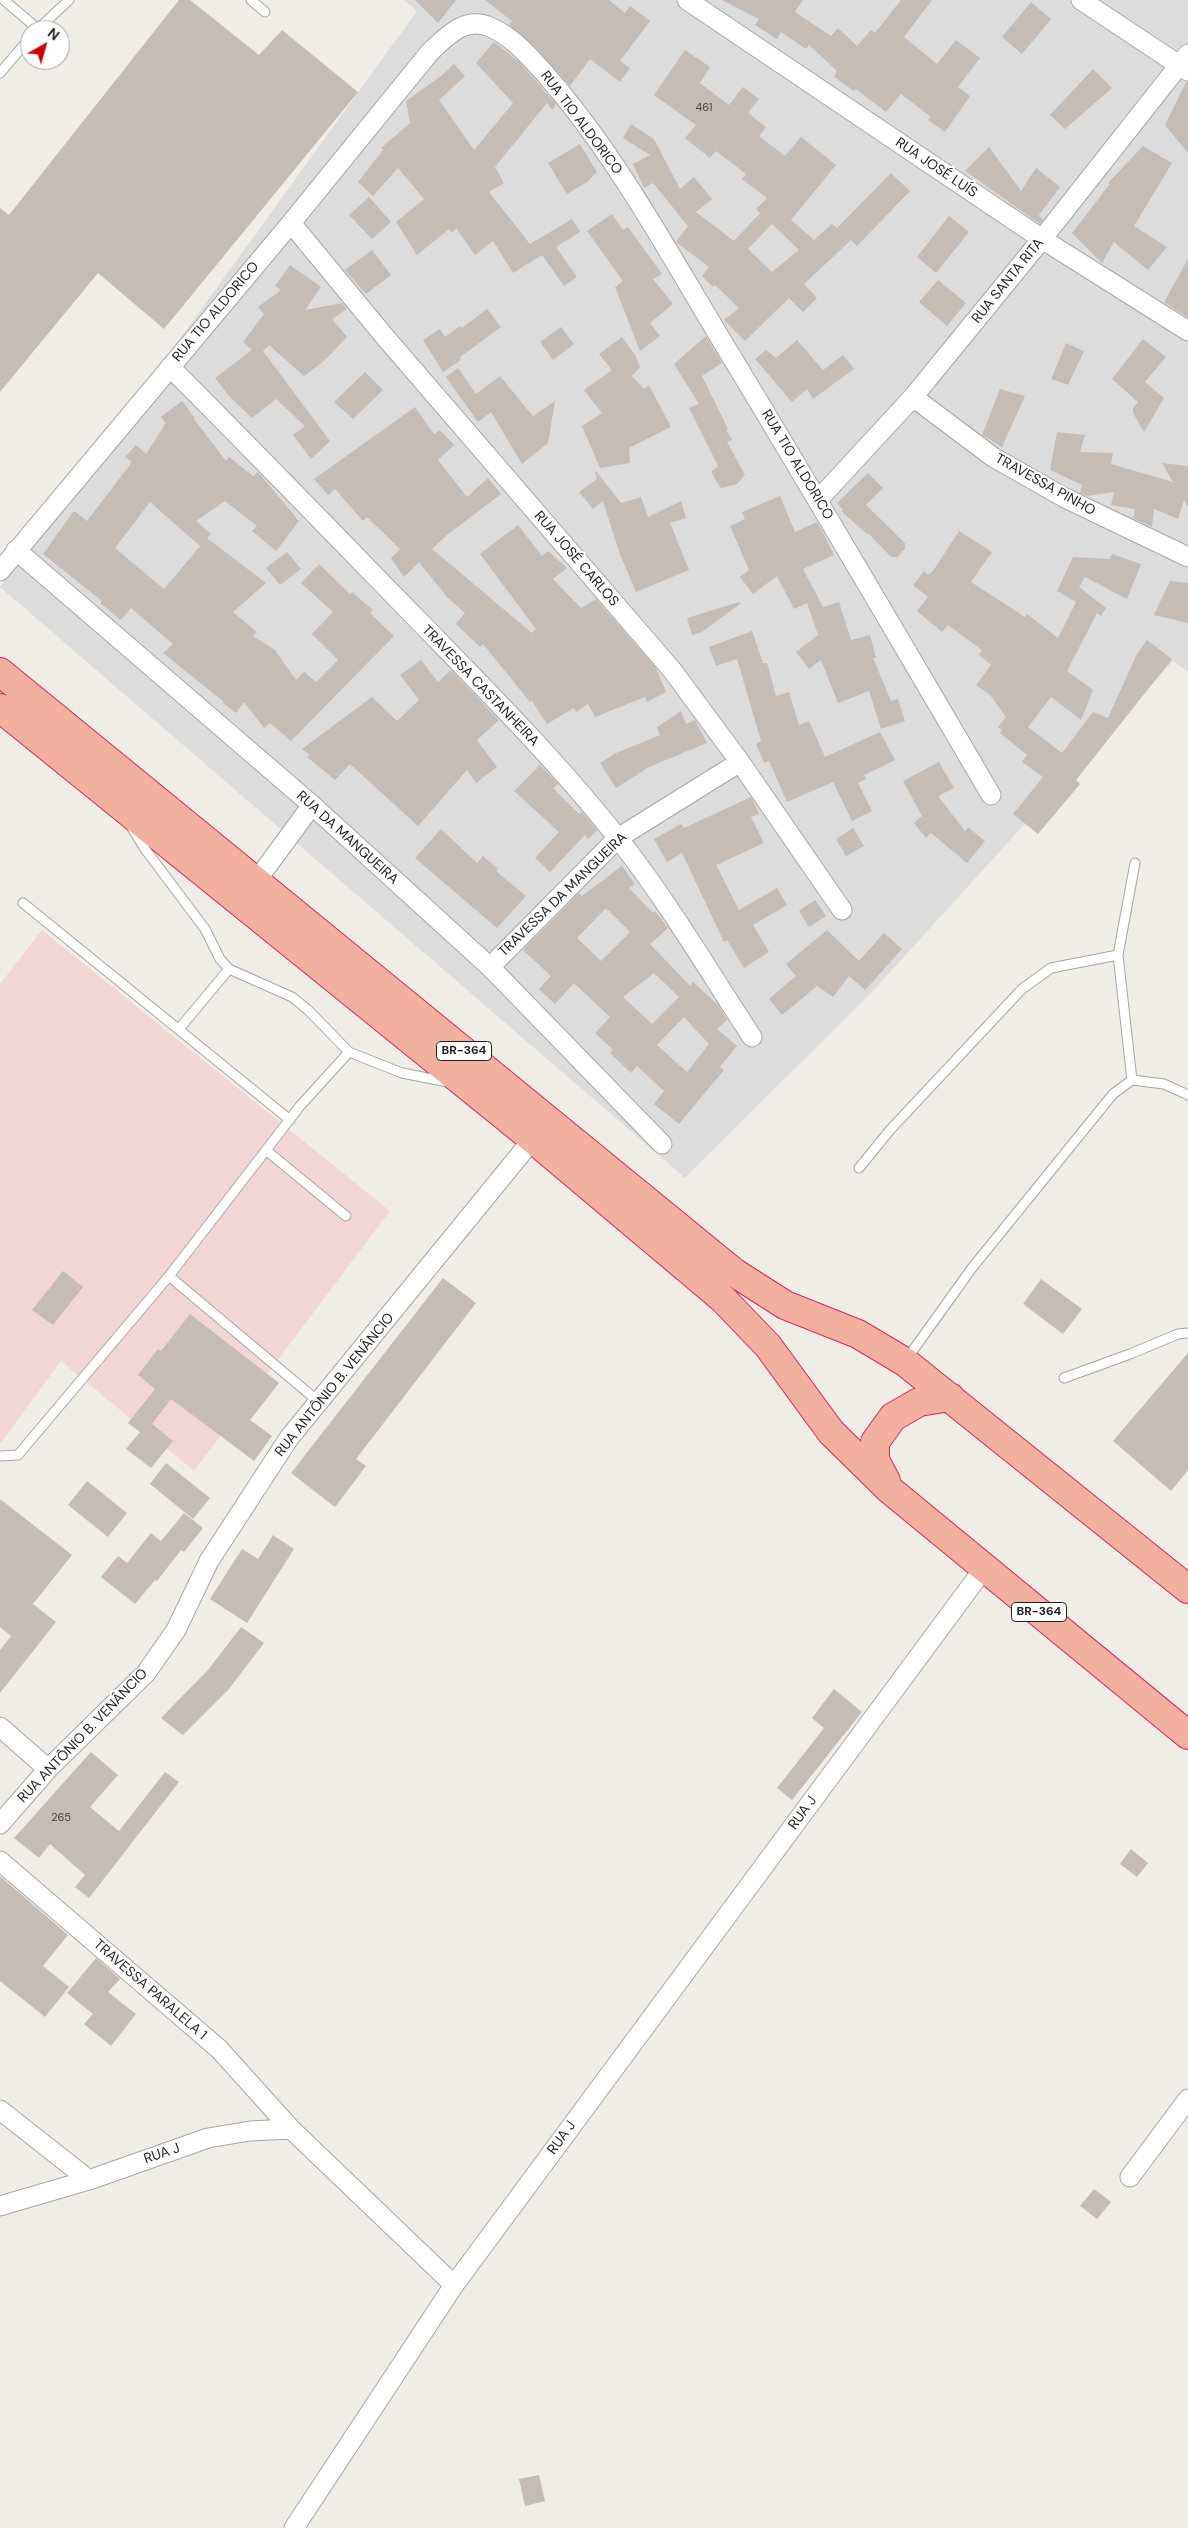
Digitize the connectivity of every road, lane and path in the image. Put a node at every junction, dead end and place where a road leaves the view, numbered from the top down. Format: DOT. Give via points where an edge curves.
graph roads {
  1 [pos="4,0"];
  2 [pos="69,0"];
  3 [pos="251,0"];
  4 [pos="687,0"];
  5 [pos="1081,0"];
  6 [pos="265,12"];
  7 [pos="27,20"];
  8 [pos="48,20"];
  9 [pos="20,50"];
  10 [pos="1185,63"];
  11 [pos="0,73"];
  12 [pos="291,224"];
  13 [pos="1042,239"];
  14 [pos="1188,330"];
  15 [pos="170,367"];
  16 [pos="913,397"];
  17 [pos="818,500"];
  18 [pos="16,550"];
  19 [pos="1188,557"];
  20 [pos="0,571"];
  21 [pos="0,672"];
  22 [pos="0,708"];
  23 [pos="740,762"];
  24 [pos="991,795"];
  25 [pos="118,803"];
  26 [pos="312,805"];
  27 [pos="618,838"];
  28 [pos="1135,863"];
  29 [pos="257,880"];
  30 [pos="24,902"];
  31 [pos="842,910"];
  32 [pos="1118,955"];
  33 [pos="490,967"];
  34 [pos="229,969"];
  35 [pos="179,1029"];
  36 [pos="752,1038"];
  37 [pos="350,1052"];
  38 [pos="1132,1080"];
  39 [pos="468,1087"];
  40 [pos="1188,1095"];
  41 [pos="290,1120"];
  42 [pos="533,1139"];
  43 [pos="662,1144"];
  44 [pos="267,1151"];
  45 [pos="859,1168"];
  46 [pos="346,1216"];
  47 [pos="169,1276"];
  48 [pos="1188,1333"];
  49 [pos="905,1362"];
  50 [pos="1064,1378"];
  51 [pos="950,1397"];
  52 [pos="319,1402"];
  53 [pos="0,1456"];
  54 [pos="890,1490"];
  55 [pos="985,1567"];
  56 [pos="1188,1589"];
  57 [pos="0,1727"];
  58 [pos="1188,1735"];
  59 [pos="48,1769"];
  60 [pos="0,1824"];
  61 [pos="0,1861"];
  62 [pos="1188,2099"];
  63 [pos="0,2110"];
  64 [pos="291,2129"];
  65 [pos="1130,2177"];
  66 [pos="89,2180"];
  67 [pos="0,2206"];
  68 [pos="454,2285"];
  69 [pos="294,2528"];
  1 -- 7 [label="lane"];
  2 -- 8 [label="lane"];
  3 -- 6 [label="lane"];
  4 -- 13 [label="street, RUA JOSÉ LUÍS"];
  5 -- 10 [label="street"];
  9 -- 11 [label="lane"];
  10 -- 13 [label="street, RUA SANTA RITA"];
  12 -- 15 [label="street, RUA TIO ALDORICO"];
  12 -- 17 [label="street, RUA TIO ALDORICO" via="448,34 476,23 489,27 524,50 564,96 621,174"];
  12 -- 23 [label="street, RUA JOSÉ CARLOS" via="672,670"];
  13 -- 14 [label="street, RUA JOSÉ LUÍS"];
  13 -- 16 [label="street, RUA SANTA RITA"];
  15 -- 18 [label="street, RUA TIO ALDORICO"];
  15 -- 27 [label="street, TRAVESSA CASTANHEIRA" via="507,712"];
  16 -- 17 [label="street, RUA SANTA RITA"];
  16 -- 19 [label="street, TRAVESSA PINHO" via="993,457 1065,498"];
  17 -- 24 [label="street, RUA TIO ALDORICO"];
  18 -- 20 [label="street, RUA TIO ALDORICO"];
  18 -- 26 [label="street, RUA DA MANGUEIRA"];
  21 -- 29 [label="highway, BR-364"];
  22 -- 25 [label="highway, BR-364"];
  23 -- 27 [label="street, TRAVESSA DA MANGUEIRA"];
  23 -- 31 [label="street, RUA JOSÉ CARLOS"];
  25 -- 34 [label="lane" via="145,849 205,929 220,959"];
  25 -- 39 [label="highway, BR-364"];
  26 -- 29 [label="street"];
  26 -- 33 [label="street, RUA DA MANGUEIRA"];
  27 -- 33 [label="street, TRAVESSA DA MANGUEIRA"];
  27 -- 36 [label="street, TRAVESSA CASTANHEIRA"];
  28 -- 32 [label="lane"];
  29 -- 49 [label="highway, BR-364" via="735,1273 786,1305 858,1334"];
  30 -- 35 [label="lane"];
  32 -- 38 [label="lane"];
  32 -- 45 [label="lane" via="1051,968 1022,989 890,1130"];
  33 -- 43 [label="street, RUA DA MANGUEIRA"];
  34 -- 35 [label="lane"];
  34 -- 37 [label="lane" via="292,997"];
  35 -- 41 [label="lane"];
  37 -- 39 [label="lane" via="402,1073"];
  37 -- 41 [label="lane"];
  38 -- 40 [label="lane" via="1164,1084"];
  38 -- 49 [label="lane" via="1113,1094 992,1242"];
  39 -- 42 [label="highway, BR-364"];
  41 -- 44 [label="lane"];
  42 -- 52 [label="street, RUA ANTÔNIO B. VENÂNCIO"];
  42 -- 54 [label="highway, BR-364" via="723,1299 768,1346 831,1432"];
  44 -- 46 [label="lane"];
  44 -- 47 [label="lane"];
  47 -- 52 [label="lane"];
  47 -- 53 [label="lane" via="18,1455"];
  48 -- 50 [label="lane"];
  49 -- 51 [label="highway, BR-364"];
  51 -- 54 [label="highway" via="919,1402 905,1409 893,1417 875,1442 875,1460"];
  51 -- 56 [label="highway, BR-364"];
  52 -- 59 [label="street, RUA ANTÔNIO B. VENÂNCIO" via="289,1438 209,1561 176,1630 146,1673"];
  54 -- 55 [label="highway, BR-364"];
  55 -- 58 [label="highway, BR-364"];
  55 -- 68 [label="street, RUA J"];
  57 -- 59 [label="street"];
  59 -- 60 [label="street, RUA ANTÔNIO B. VENÂNCIO"];
  61 -- 64 [label="street, TRAVESSA PARALELA 1" via="219,2050"];
  62 -- 65 [label="street"];
  63 -- 66 [label="street"];
  64 -- 66 [label="street, RUA J" via="250,2130 208,2138"];
  64 -- 68 [label="street"];
  66 -- 67 [label="street, RUA J"];
  68 -- 69 [label="street, RUA J"];
}
